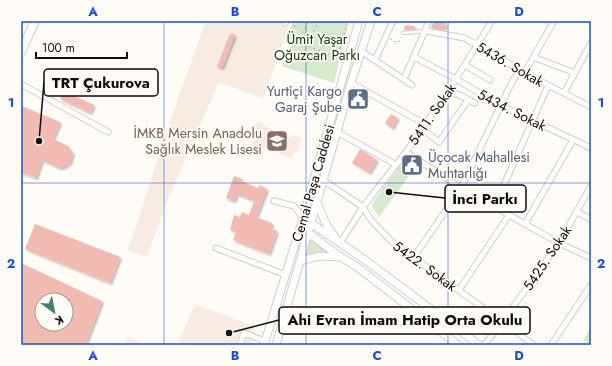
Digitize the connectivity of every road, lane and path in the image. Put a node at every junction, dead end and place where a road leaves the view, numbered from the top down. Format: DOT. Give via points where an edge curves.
graph roads {
  1 [pos="35,21"];
  2 [pos="297,21"];
  3 [pos="308,21"];
  4 [pos="319,21"];
  5 [pos="348,21"];
  6 [pos="359,21"];
  7 [pos="371,21"];
  8 [pos="393,21"];
  9 [pos="429,21"];
  10 [pos="492,21"];
  11 [pos="554,21"];
  12 [pos="426,31"];
  13 [pos="403,33"];
  14 [pos="386,37"];
  15 [pos="298,42"];
  16 [pos="591,43"];
  17 [pos="478,44"];
  18 [pos="307,46"];
  19 [pos="361,51"];
  20 [pos="21,52"];
  21 [pos="414,57"];
  22 [pos="533,57"];
  23 [pos="375,60"];
  24 [pos="465,65"];
  25 [pos="522,71"];
  26 [pos="575,73"];
  27 [pos="404,79"];
  28 [pos="456,79"];
  29 [pos="490,80"];
  30 [pos="351,83"];
  31 [pos="21,84"];
  32 [pos="412,85"];
  33 [pos="548,86"];
  34 [pos="449,90"];
  35 [pos="564,93"];
  36 [pos="468,100"];
  37 [pos="475,103"];
  38 [pos="500,105"];
  39 [pos="591,107"];
  40 [pos="532,121"];
  41 [pos="424,126"];
  42 [pos="108,132"];
  43 [pos="337,132"];
  44 [pos="573,140"];
  45 [pos="591,148"];
  46 [pos="406,152"];
  47 [pos="395,164"];
  48 [pos="323,180"];
  49 [pos="591,186"];
  50 [pos="460,188"];
  51 [pos="274,201"];
  52 [pos="316,203"];
  53 [pos="363,207"];
  54 [pos="494,207"];
  55 [pos="577,212"];
  56 [pos="509,215"];
  57 [pos="303,218"];
  58 [pos="591,218"];
  59 [pos="311,222"];
  60 [pos="525,224"];
  61 [pos="300,228"];
  62 [pos="309,233"];
  63 [pos="339,242"];
  64 [pos="559,244"];
  65 [pos="216,248"];
  66 [pos="342,257"];
  67 [pos="414,257"];
  68 [pos="591,258"];
  69 [pos="301,261"];
  70 [pos="286,275"];
  71 [pos="591,285"];
  72 [pos="459,290"];
  73 [pos="503,322"];
  74 [pos="468,337"];
  75 [pos="265,343"];
  76 [pos="456,344"];
  77 [pos="240,345"];
  78 [pos="276,345"];
  79 [pos="479,345"];
  80 [pos="484,345"];
  81 [pos="534,345"];
  82 [pos="551,345"];
  1 -- 20 [label="main road"];
  2 -- 15 [label="path" via="289,38"];
  3 -- 15 [label="path"];
  4 -- 18 [label="path"];
  5 -- 18 [label="path" via="338,58"];
  6 -- 57 [label="main road, Cemal Paşa Caddesi"];
  7 -- 19 [label="main road, Cemal Paşa Caddesi"];
  8 -- 14 [label="street"];
  9 -- 12 [label="street"];
  10 -- 17 [label="street, 5411. Sokak"];
  11 -- 22 [label="street"];
  12 -- 13 [label="lane"];
  12 -- 17 [label="street, 5436. Sokak" via="465,38"];
  12 -- 21 [label="street"];
  13 -- 14 [label="path" via="398,43"];
  14 -- 23 [label="street"];
  15 -- 18 [label="path"];
  16 -- 26 [label="street"];
  17 -- 24 [label="street, 5411. Sokak"];
  17 -- 25 [label="street, 5436. Sokak"];
  19 -- 23 [label="street"];
  19 -- 30 [label="main road, Cemal Paşa Caddesi"];
  21 -- 27 [label="street"];
  21 -- 28 [label="street, 5434. Sokak"];
  22 -- 25 [label="street"];
  22 -- 26 [label="street"];
  23 -- 27 [label="street"];
  24 -- 28 [label="street, 5411. Sokak"];
  24 -- 29 [label="street"];
  25 -- 33 [label="street, 5436. Sokak"];
  25 -- 38 [label="street"];
  26 -- 35 [label="street"];
  27 -- 32 [label="street"];
  28 -- 34 [label="street, 5411. Sokak"];
  28 -- 38 [label="street, 5434. Sokak"];
  30 -- 41 [label="street"];
  30 -- 43 [label="main road, Cemal Paşa Caddesi"];
  31 -- 42 [label="street"];
  33 -- 35 [label="street, 5436. Sokak"];
  33 -- 40 [label="street"];
  34 -- 36 [label="street"];
  34 -- 41 [label="street, 5411. Sokak"];
  35 -- 39 [label="street, 5436. Sokak"];
  36 -- 37 [label="street"];
  36 -- 41 [label="street" via="439,142"];
  38 -- 40 [label="street, 5434. Sokak"];
  38 -- 50 [label="street"];
  40 -- 44 [label="street, 5434. Sokak"];
  40 -- 54 [label="street"];
  41 -- 46 [label="street, 5411. Sokak"];
  43 -- 47 [label="street"];
  43 -- 48 [label="main road, Cemal Paşa Caddesi"];
  44 -- 45 [label="street, 5434. Sokak"];
  44 -- 60 [label="street"];
  46 -- 47 [label="street, 5411. Sokak"];
  46 -- 50 [label="street"];
  47 -- 53 [label="street, 5411. Sokak"];
  48 -- 52 [label="main road, Cemal Paşa Caddesi"];
  48 -- 53 [label="street, 5422. Sokak"];
  49 -- 55 [label="street, 5425. Sokak"];
  50 -- 54 [label="street"];
  50 -- 67 [label="street"];
  51 -- 57 [label="street" via="294,206"];
  52 -- 59 [label="main road, Cemal Paşa Caddesi"];
  52 -- 63 [label="main road" via="326,224"];
  53 -- 63 [label="street, 5411. Sokak"];
  53 -- 67 [label="street, 5422. Sokak" via="371,220 391,240"];
  54 -- 56 [label="street"];
  55 -- 58 [label="street"];
  55 -- 64 [label="street, 5425. Sokak"];
  56 -- 60 [label="street"];
  56 -- 72 [label="street"];
  57 -- 59 [label="main road"];
  57 -- 61 [label="main road, Cemal Paşa Caddesi"];
  59 -- 62 [label="main road, Cemal Paşa Caddesi"];
  59 -- 63 [label="main road"];
  60 -- 64 [label="street"];
  61 -- 62 [label="main road"];
  61 -- 70 [label="main road, Cemal Paşa Caddesi"];
  62 -- 66 [label="main road"];
  62 -- 69 [label="main road, Cemal Paşa Caddesi"];
  63 -- 74 [label="main road"];
  64 -- 68 [label="street"];
  64 -- 73 [label="street, 5425. Sokak"];
  65 -- 70 [label="street"];
  66 -- 69 [label="main road" via="319,256"];
  66 -- 76 [label="main road"];
  67 -- 72 [label="street, 5422. Sokak"];
  69 -- 78 [label="main road, Cemal Paşa Caddesi"];
  70 -- 75 [label="main road, Cemal Paşa Caddesi"];
  71 -- 82 [label="street"];
  72 -- 73 [label="street, 5422. Sokak"];
  73 -- 80 [label="street, 5425. Sokak"];
  73 -- 81 [label="street, 5422. Sokak"];
  74 -- 76 [label="main road"];
  74 -- 79 [label="main road"];
  75 -- 77 [label="street" via="244,333"];
}
